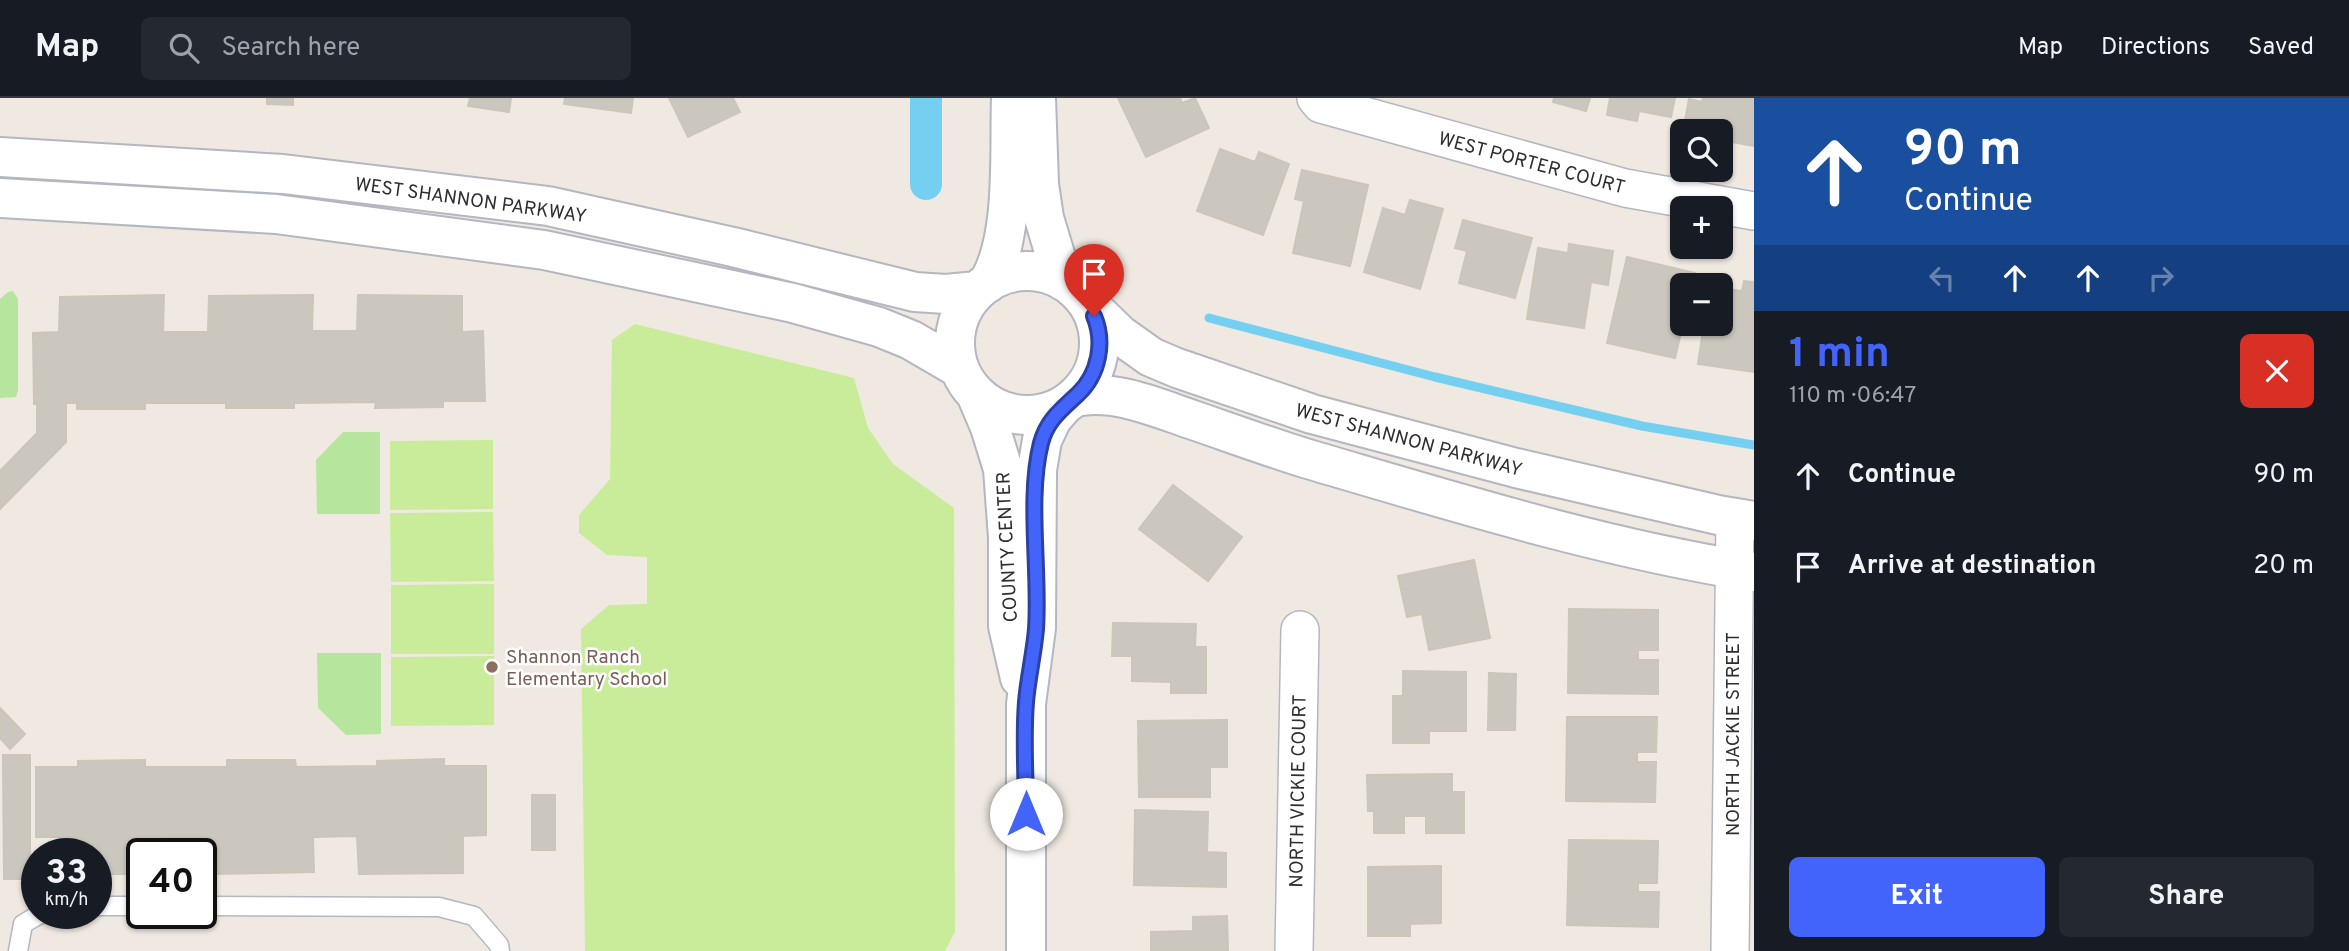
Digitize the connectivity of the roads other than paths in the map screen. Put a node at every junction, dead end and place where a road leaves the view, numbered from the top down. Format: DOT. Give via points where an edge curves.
graph roads {
  1 [pos="1011,98"];
  2 [pos="1036,98"];
  3 [pos="1316,98"];
  4 [pos="0,157"];
  5 [pos="0,198"];
  6 [pos="1754,211"];
  7 [pos="982,287"];
  8 [pos="1075,292"];
  9 [pos="968,381"];
  10 [pos="1069,401"];
  11 [pos="1744,519"];
  12 [pos="1744,570"];
  13 [pos="1300,630"];
  14 [pos="1026,704"];
  15 [pos="217,906"];
  16 [pos="22,929"];
  17 [pos="18,951"];
  18 [pos="500,951"];
  19 [pos="1026,951"];
  20 [pos="1294,951"];
  21 [pos="1730,951"];
  1 -- 7 [label="street" via="1006,222 999,260"];
  2 -- 8 [label="street" via="1044,218"];
  3 -- 6 [label="street, WEST PORTER COURT" via="1321,104 1625,188"];
  4 -- 7 [label="street, WEST SHANNON PARKWAY" via="284,174 548,206 915,292 946,294"];
  5 -- 9 [label="street, WEST SHANNON PARKWAY" via="276,214 544,250 793,303 879,327 911,340"];
  7 -- 8 [label="street" via="1010,273 1028,271 1046,274"];
  7 -- 9 [label="street" via="964,309 956,331 955,353"];
  8 -- 10 [label="street" via="1098,329 1098,356 1088,382"];
  8 -- 11 [label="street, WEST SHANNON PARKWAY" via="1151,357 1312,414 1530,471"];
  9 -- 10 [label="street" via="998,409 1024,415 1044,413"];
  9 -- 14 [label="street, COUNTY CENTER" via="1003,469 1009,626"];
  10 -- 12 [label="street" via="1099,395 1140,402 1508,518"];
  10 -- 14 [label="street, COUNTY CENTER" via="1046,429 1038,454 1036,628"];
  11 -- 12 [label="street, NORTH JACKIE STREET"];
  12 -- 21 [label="street, NORTH JACKIE STREET"];
  13 -- 20 [label="street, NORTH VICKIE COURT"];
  14 -- 19 [label="street, COUNTY CENTER"];
  15 -- 18 [label="lane" via="439,907 474,916"];
  16 -- 17 [label="lane"];
}
